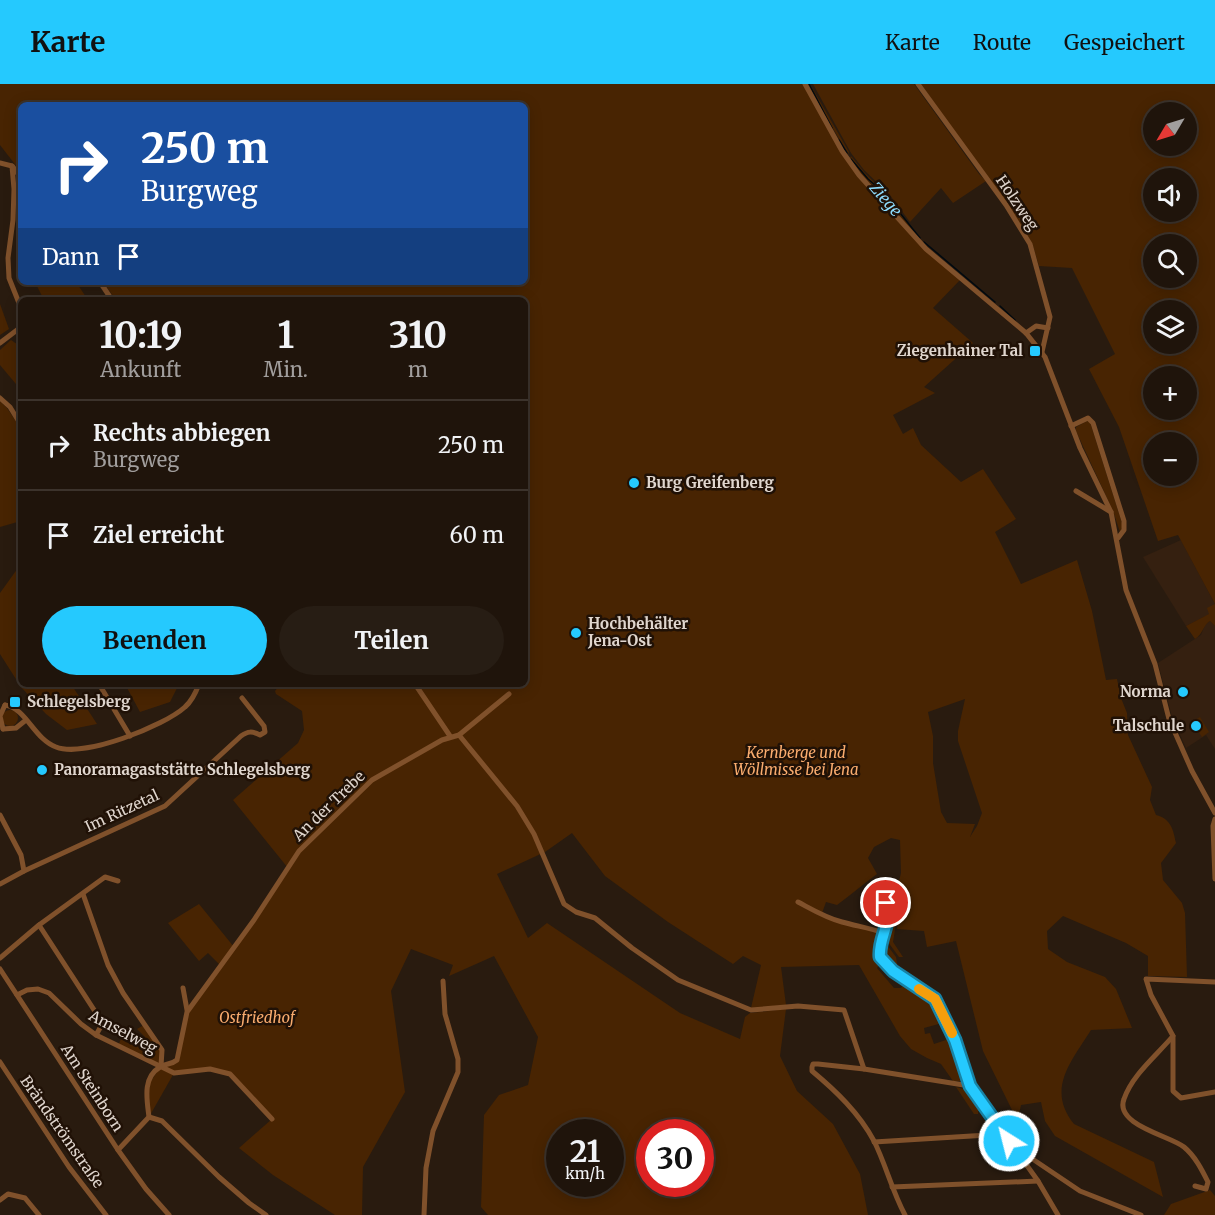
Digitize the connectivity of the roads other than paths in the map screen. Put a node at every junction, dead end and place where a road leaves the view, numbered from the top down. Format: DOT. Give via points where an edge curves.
graph roads {
  1 [pos="805,84"];
  2 [pos="918,84"];
  3 [pos="0,163"];
  4 [pos="12,166"];
  5 [pos="18,174"];
  6 [pos="18,300"];
  7 [pos="1048,328"];
  8 [pos="18,329"];
  9 [pos="1026,333"];
  10 [pos="0,343"];
  11 [pos="1042,352"];
  12 [pos="0,398"];
  13 [pos="18,420"];
  14 [pos="1071,426"];
  15 [pos="1076,491"];
  16 [pos="1111,512"];
  17 [pos="1118,538"];
  18 [pos="101,687"];
  19 [pos="198,687"];
  20 [pos="417,687"];
  21 [pos="509,694"];
  22 [pos="0,697"];
  23 [pos="242,698"];
  24 [pos="4,705"];
  25 [pos="26,720"];
  26 [pos="1,730"];
  27 [pos="459,735"];
  28 [pos="129,736"];
  29 [pos="450,736"];
  30 [pos="1215,813"];
  31 [pos="0,814"];
  32 [pos="1215,819"];
  33 [pos="24,871"];
  34 [pos="1215,879"];
  35 [pos="118,881"];
  36 [pos="0,884"];
  37 [pos="82,894"];
  38 [pos="875,899"];
  39 [pos="798,902"];
  40 [pos="39,925"];
  41 [pos="885,933"];
  42 [pos="0,958"];
  43 [pos="0,969"];
  44 [pos="443,981"];
  45 [pos="1215,982"];
  46 [pos="183,988"];
  47 [pos="17,995"];
  48 [pos="187,1012"];
  49 [pos="96,1035"];
  50 [pos="1173,1036"];
  51 [pos="0,1062"];
  52 [pos="161,1066"];
  53 [pos="864,1068"];
  54 [pos="970,1086"];
  55 [pos="1215,1092"];
  56 [pos="149,1117"];
  57 [pos="272,1119"];
  58 [pos="1004,1134"];
  59 [pos="874,1142"];
  60 [pos="118,1150"];
  61 [pos="1019,1156"];
  62 [pos="1038,1181"];
  63 [pos="892,1186"];
  64 [pos="1195,1186"];
  65 [pos="0,1200"];
  66 [pos="39,1215"];
  67 [pos="106,1215"];
  68 [pos="169,1215"];
  69 [pos="266,1215"];
  70 [pos="424,1215"];
  71 [pos="905,1215"];
  72 [pos="1058,1215"];
  73 [pos="1141,1215"];
  1 -- 9 [label="street" via="860,175 926,249"];
  2 -- 7 [label="street, Holzweg" via="1026,237 1049,312"];
  3 -- 4 [label="street"];
  4 -- 5 [label="street"];
  4 -- 6 [label="street" via="14,220 8,258 9,278"];
  7 -- 9 [label="street" via="1036,326"];
  7 -- 11 [label="street, Holzweg"];
  8 -- 10 [label="street"];
  9 -- 11 [label="street"];
  11 -- 14 [label="street"];
  12 -- 13 [label="street"];
  14 -- 16 [label="street"];
  14 -- 17 [label="street" via="1088,418 1093,423 1124,521"];
  15 -- 16 [label="street"];
  16 -- 17 [label="street"];
  17 -- 30 [label="street" via="1126,590 1155,664 1167,716"];
  18 -- 28 [label="street"];
  19 -- 28 [label="street" via="186,707"];
  20 -- 29 [label="street"];
  21 -- 27 [label="street"];
  22 -- 24 [label="street"];
  23 -- 33 [label="street, Im Ritzetal" via="265,732 241,736 165,806"];
  24 -- 25 [label="street" via="16,708"];
  24 -- 26 [label="street"];
  25 -- 26 [label="street" via="16,728"];
  25 -- 28 [label="street" via="44,740 66,750"];
  27 -- 29 [label="street, An der Trebe"];
  27 -- 53 [label="street" via="534,834 564,904 595,918 672,977 751,1010 798,1006 844,1010"];
  29 -- 48 [label="street, An der Trebe" via="372,780 299,851"];
  31 -- 33 [label="street" via="21,855"];
  32 -- 34 [label="street"];
  33 -- 36 [label="street, Im Ritzetal"];
  35 -- 37 [label="street" via="105,877"];
  37 -- 40 [label="street"];
  37 -- 52 [label="street" via="108,965 162,1050"];
  38 -- 41 [label="street" via="883,900 889,911"];
  39 -- 41 [label="street" via="841,922"];
  40 -- 42 [label="street"];
  40 -- 49 [label="street" via="100,1018"];
  41 -- 54 [label="street" via="880,957 893,971 935,999 955,1040"];
  43 -- 47 [label="street, Am Steinborn"];
  44 -- 70 [label="street" via="445,1014 458,1072 433,1131 426,1168"];
  45 -- 50 [label="street" via="1146,979"];
  46 -- 48 [label="street, An der Trebe"];
  47 -- 49 [label="street, Amselweg" via="38,988 49,993"];
  47 -- 60 [label="street, Am Steinborn"];
  48 -- 52 [label="street, An der Trebe" via="177,1060"];
  49 -- 52 [label="street, Amselweg"];
  50 -- 55 [label="street" via="1173,1091 1181,1098"];
  50 -- 64 [label="street" via="1137,1078 1122,1101 1123,1108 1141,1127 1178,1143 1190,1153 1208,1182 1206,1189"];
  51 -- 67 [label="street, Brändströmstraße" via="69,1167"];
  52 -- 56 [label="street, An der Trebe" via="150,1076 147,1087"];
  52 -- 57 [label="street, Amselweg" via="174,1073 210,1069 230,1074"];
  53 -- 54 [label="street"];
  53 -- 59 [label="street" via="813,1064 812,1071 843,1099"];
  54 -- 58 [label="street"];
  56 -- 60 [label="street"];
  56 -- 69 [label="street" via="162,1121 219,1177"];
  58 -- 59 [label="street"];
  58 -- 61 [label="street"];
  59 -- 63 [label="street"];
  60 -- 68 [label="street, Am Steinborn"];
  61 -- 62 [label="street"];
  61 -- 73 [label="street" via="1028,1156 1080,1191"];
  62 -- 63 [label="street"];
  62 -- 72 [label="street"];
  63 -- 71 [label="street"];
  65 -- 66 [label="street" via="8,1194 25,1198"];
}
